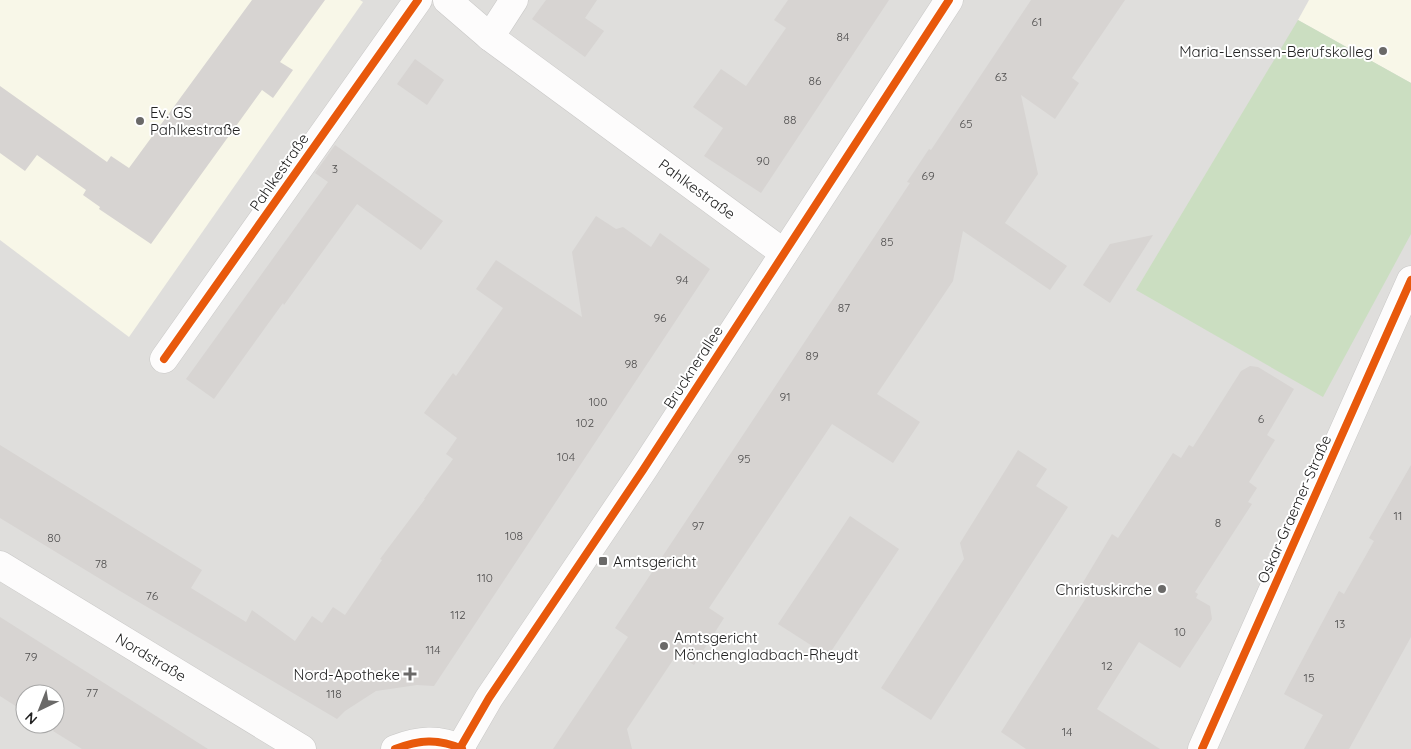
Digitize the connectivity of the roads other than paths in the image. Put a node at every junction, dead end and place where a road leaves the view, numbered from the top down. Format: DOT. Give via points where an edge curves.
graph roads {
  1 [pos="418,0"];
  2 [pos="447,0"];
  3 [pos="514,0"];
  4 [pos="949,0"];
  5 [pos="490,36"];
  6 [pos="784,253"];
  7 [pos="1411,280"];
  8 [pos="164,360"];
  9 [pos="0,565"];
  10 [pos="461,748"];
  11 [pos="302,749"];
  12 [pos="395,749"];
  13 [pos="1202,749"];
  1 -- 8 [label="street, Pahlkestraße"];
  2 -- 5 [label="street, Pahlkestraße"];
  3 -- 5 [label="street"];
  4 -- 6 [label="street, Brucknerallee"];
  5 -- 6 [label="street, Pahlkestraße"];
  6 -- 10 [label="street, Brucknerallee" via="489,698"];
  7 -- 13 [label="street, Oskar-Graemer-Straße"];
  9 -- 11 [label="street, Nordstraße"];
  10 -- 12 [label="street" via="438,741 414,742"];
}
